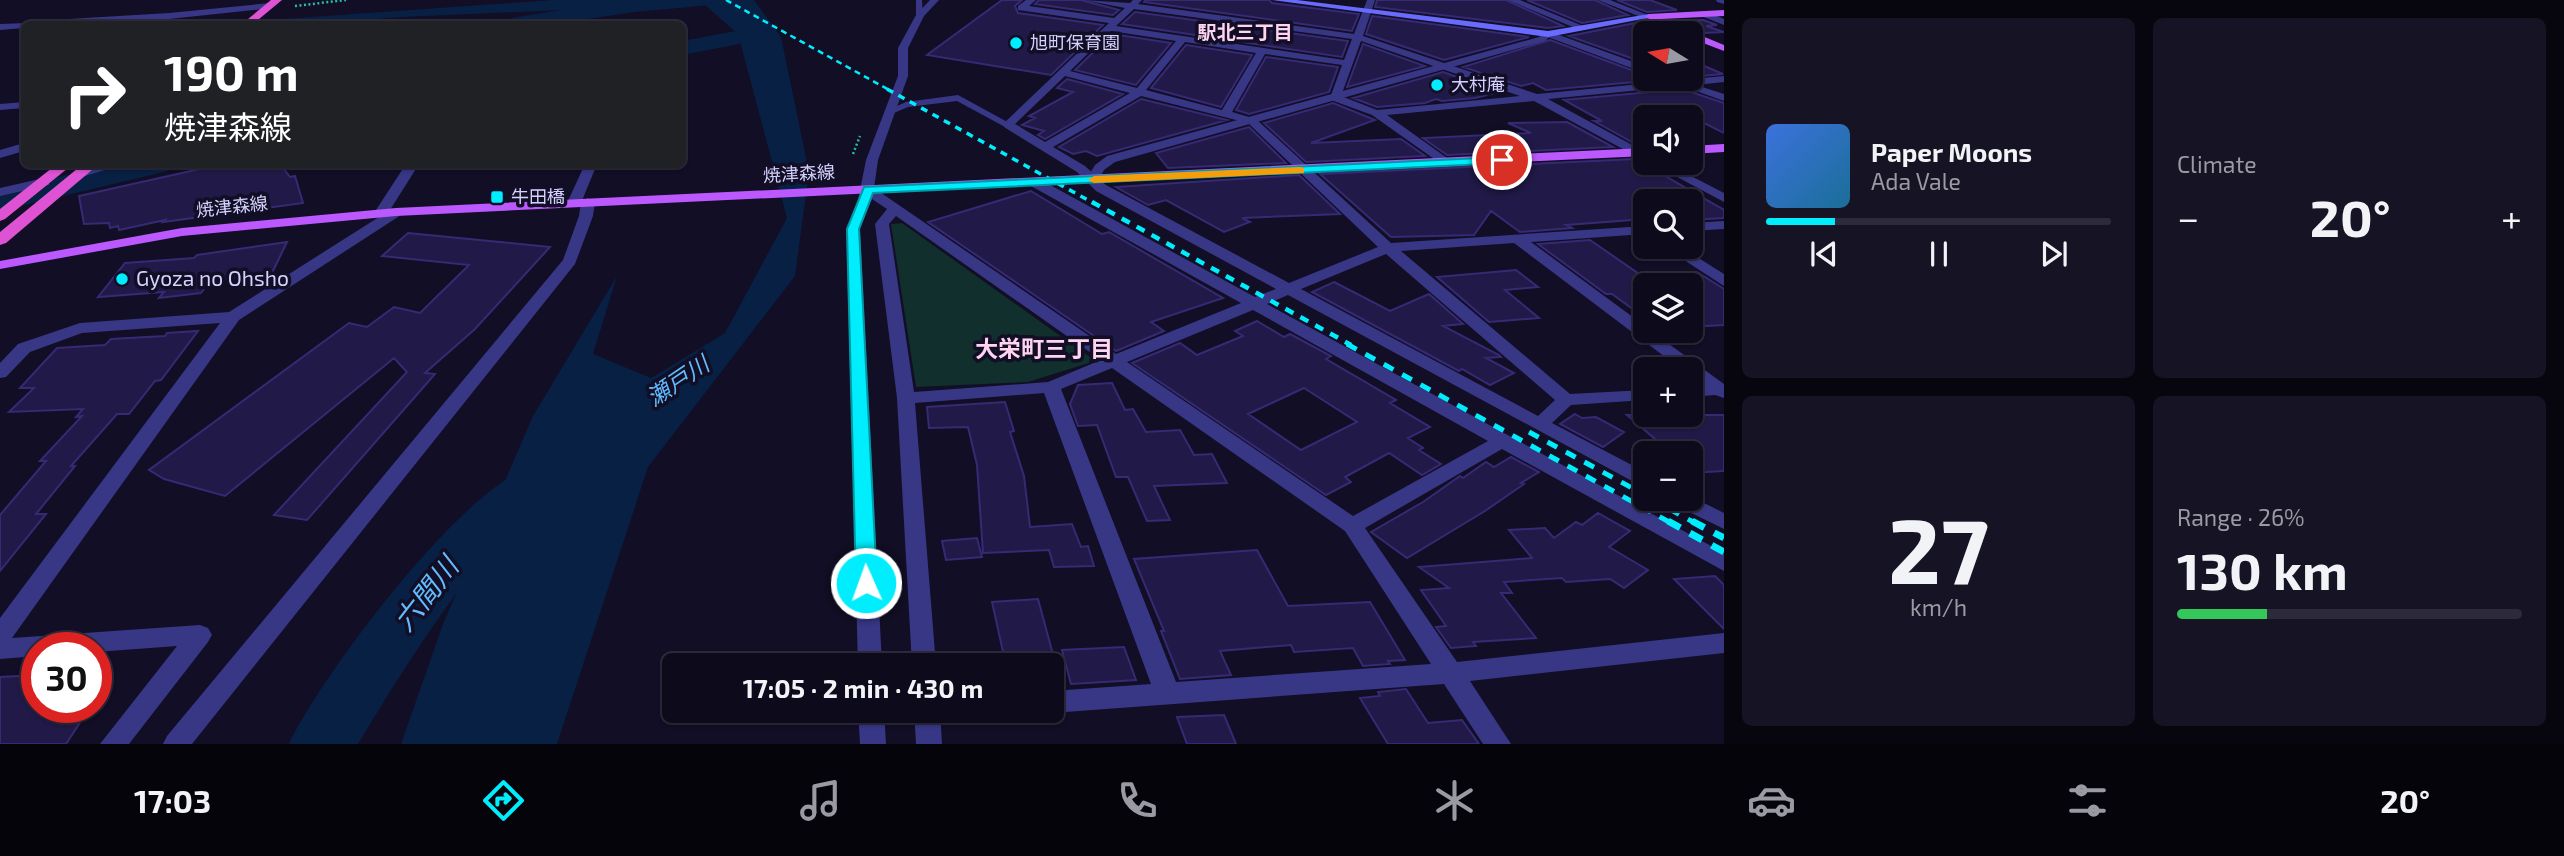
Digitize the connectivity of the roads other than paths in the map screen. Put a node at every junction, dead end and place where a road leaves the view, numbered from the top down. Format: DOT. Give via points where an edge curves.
graph roads {
  1 [pos="252,0"];
  2 [pos="919,0"];
  3 [pos="935,0"];
  4 [pos="1032,0"];
  5 [pos="1088,0"];
  6 [pos="1276,0"];
  7 [pos="1371,0"];
  8 [pos="1512,0"];
  9 [pos="1602,0"];
  10 [pos="1135,3"];
  11 [pos="279,6"];
  12 [pos="1367,11"];
  13 [pos="1724,13"];
  14 [pos="1704,14"];
  15 [pos="920,15"];
  16 [pos="1649,17"];
  17 [pos="143,18"];
  18 [pos="89,21"];
  19 [pos="252,21"];
  20 [pos="266,21"];
  21 [pos="1658,21"];
  22 [pos="1724,22"];
  23 [pos="21,25"];
  24 [pos="1113,25"];
  25 [pos="0,27"];
  26 [pos="1583,28"];
  27 [pos="1548,34"];
  28 [pos="1357,37"];
  29 [pos="1182,39"];
  30 [pos="1703,40"];
  31 [pos="1724,48"];
  32 [pos="1262,51"];
  33 [pos="1347,64"];
  34 [pos="1447,65"];
  35 [pos="1633,66"];
  36 [pos="1065,73"];
  37 [pos="1724,79"];
  38 [pos="1703,80"];
  39 [pos="1633,86"];
  40 [pos="1703,91"];
  41 [pos="1139,92"];
  42 [pos="1335,97"];
  43 [pos="1535,97"];
  44 [pos="1724,98"];
  45 [pos="21,104"];
  46 [pos="0,107"];
  47 [pos="889,112"];
  48 [pos="1376,113"];
  49 [pos="1224,114"];
  50 [pos="1252,121"];
  51 [pos="1008,125"];
  52 [pos="1048,146"];
  53 [pos="21,148"];
  54 [pos="1724,148"];
  55 [pos="1633,149"];
  56 [pos="1703,149"];
  57 [pos="0,154"];
  58 [pos="1633,154"];
  59 [pos="1448,163"];
  60 [pos="61,168"];
  61 [pos="100,168"];
  62 [pos="411,168"];
  63 [pos="590,168"];
  64 [pos="1304,170"];
  65 [pos="83,172"];
  66 [pos="1680,175"];
  67 [pos="1092,180"];
  68 [pos="1036,183"];
  69 [pos="40,184"];
  70 [pos="868,190"];
  71 [pos="0,192"];
  72 [pos="1724,198"];
  73 [pos="581,202"];
  74 [pos="894,210"];
  75 [pos="6,211"];
  76 [pos="389,213"];
  77 [pos="1724,225"];
  78 [pos="1703,226"];
  79 [pos="1633,231"];
  80 [pos="1515,237"];
  81 [pos="0,240"];
  82 [pos="1388,248"];
  83 [pos="1690,259"];
  84 [pos="0,265"];
  85 [pos="1724,281"];
  86 [pos="1290,290"];
  87 [pos="1251,304"];
  88 [pos="233,317"];
  89 [pos="1112,362"];
  90 [pos="0,373"];
  91 [pos="1051,387"];
  92 [pos="1723,390"];
  93 [pos="1703,391"];
  94 [pos="1633,396"];
  95 [pos="906,398"];
  96 [pos="1566,400"];
  97 [pos="1539,425"];
  98 [pos="1502,441"];
  99 [pos="1633,475"];
  100 [pos="1703,511"];
  101 [pos="1724,522"];
  102 [pos="1352,526"];
  103 [pos="1724,564"];
  104 [pos="0,636"];
  105 [pos="1724,643"];
  106 [pos="0,649"];
  107 [pos="870,653"];
  108 [pos="923,653"];
  109 [pos="1449,673"];
  110 [pos="1168,695"];
  111 [pos="1064,701"];
  112 [pos="872,723"];
  113 [pos="928,723"];
  114 [pos="113,744"];
  115 [pos="176,744"];
  116 [pos="873,744"];
  117 [pos="929,744"];
  118 [pos="1498,744"];
  1 -- 17 [label="street"];
  2 -- 15 [label="lane"];
  3 -- 15 [label="street"];
  4 -- 24 [label="street" via="1021,8"];
  5 -- 10 [label="street"];
  6 -- 12 [label="main road"];
  7 -- 12 [label="street"];
  8 -- 26 [label="street"];
  9 -- 16 [label="street"];
  10 -- 24 [label="street"];
  10 -- 28 [label="street"];
  11 -- 17 [label="street"];
  11 -- 19 [label="highway"];
  11 -- 20 [label="highway"];
  12 -- 27 [label="main road"];
  12 -- 28 [label="street"];
  13 -- 14 [label="main road"];
  14 -- 16 [label="main road"];
  14 -- 22 [label="street"];
  15 -- 47 [label="street" via="903,48 903,76"];
  16 -- 21 [label="main road"];
  16 -- 26 [label="main road"];
  17 -- 18 [label="street"];
  23 -- 25 [label="street"];
  24 -- 29 [label="street"];
  24 -- 36 [label="street"];
  26 -- 27 [label="main road"];
  27 -- 34 [label="street"];
  27 -- 35 [label="street"];
  28 -- 33 [label="street"];
  28 -- 34 [label="street"];
  29 -- 32 [label="street"];
  29 -- 41 [label="street"];
  30 -- 31 [label="main road"];
  32 -- 33 [label="street"];
  32 -- 49 [label="street"];
  33 -- 42 [label="street"];
  34 -- 42 [label="street"];
  34 -- 43 [label="street"];
  36 -- 41 [label="street"];
  36 -- 51 [label="street"];
  37 -- 38 [label="street"];
  39 -- 43 [label="street"];
  40 -- 44 [label="street"];
  41 -- 49 [label="street"];
  41 -- 52 [label="street"];
  42 -- 48 [label="street"];
  42 -- 50 [label="street"];
  43 -- 48 [label="street"];
  43 -- 55 [label="street"];
  45 -- 46 [label="street"];
  47 -- 51 [label="lane" via="958,98"];
  47 -- 70 [label="street" via="872,160"];
  48 -- 59 [label="street"];
  49 -- 50 [label="street"];
  50 -- 64 [label="street"];
  50 -- 67 [label="street" via="1111,159"];
  51 -- 52 [label="street"];
  52 -- 67 [label="street"];
  53 -- 57 [label="street"];
  54 -- 56 [label="main road"];
  58 -- 59 [label="main road, 焼津森線"];
  59 -- 64 [label="main road, 焼津森線"];
  60 -- 69 [label="highway"];
  61 -- 65 [label="street"];
  62 -- 76 [label="street"];
  63 -- 73 [label="street"];
  64 -- 67 [label="main road, 焼津森線"];
  64 -- 82 [label="street"];
  65 -- 81 [label="highway"];
  66 -- 72 [label="street"];
  67 -- 68 [label="main road, 焼津森線"];
  67 -- 86 [label="street"];
  68 -- 70 [label="main road, 焼津森線"];
  68 -- 87 [label="street"];
  69 -- 71 [label="street"];
  69 -- 75 [label="highway"];
  70 -- 73 [label="main road, 焼津森線"];
  70 -- 74 [label="street"];
  70 -- 107 [label="street" via="853,229"];
  73 -- 76 [label="main road, 焼津森線"];
  73 -- 115 [label="street" via="586,216 570,261"];
  74 -- 89 [label="street"];
  74 -- 95 [label="street" via="883,224"];
  76 -- 84 [label="main road, 焼津森線" via="181,232"];
  76 -- 88 [label="street"];
  77 -- 78 [label="street"];
  79 -- 80 [label="street"];
  80 -- 82 [label="street"];
  80 -- 92 [label="street"];
  82 -- 86 [label="street"];
  82 -- 96 [label="street"];
  83 -- 85 [label="street"];
  86 -- 87 [label="street"];
  86 -- 97 [label="street"];
  87 -- 89 [label="street"];
  87 -- 98 [label="street"];
  88 -- 90 [label="street" via="80,328 24,348"];
  88 -- 104 [label="street"];
  89 -- 91 [label="street"];
  89 -- 102 [label="street"];
  91 -- 95 [label="street"];
  91 -- 110 [label="street"];
  92 -- 93 [label="street"];
  94 -- 96 [label="street"];
  95 -- 108 [label="street"];
  96 -- 97 [label="street"];
  97 -- 99 [label="street"];
  98 -- 102 [label="street"];
  98 -- 103 [label="street"];
  100 -- 101 [label="street"];
  102 -- 109 [label="street"];
  105 -- 109 [label="street"];
  106 -- 114 [label="street" via="200,635"];
  109 -- 110 [label="street"];
  109 -- 118 [label="street"];
  110 -- 111 [label="street"];
  112 -- 116 [label="street"];
  113 -- 117 [label="street"];
}
